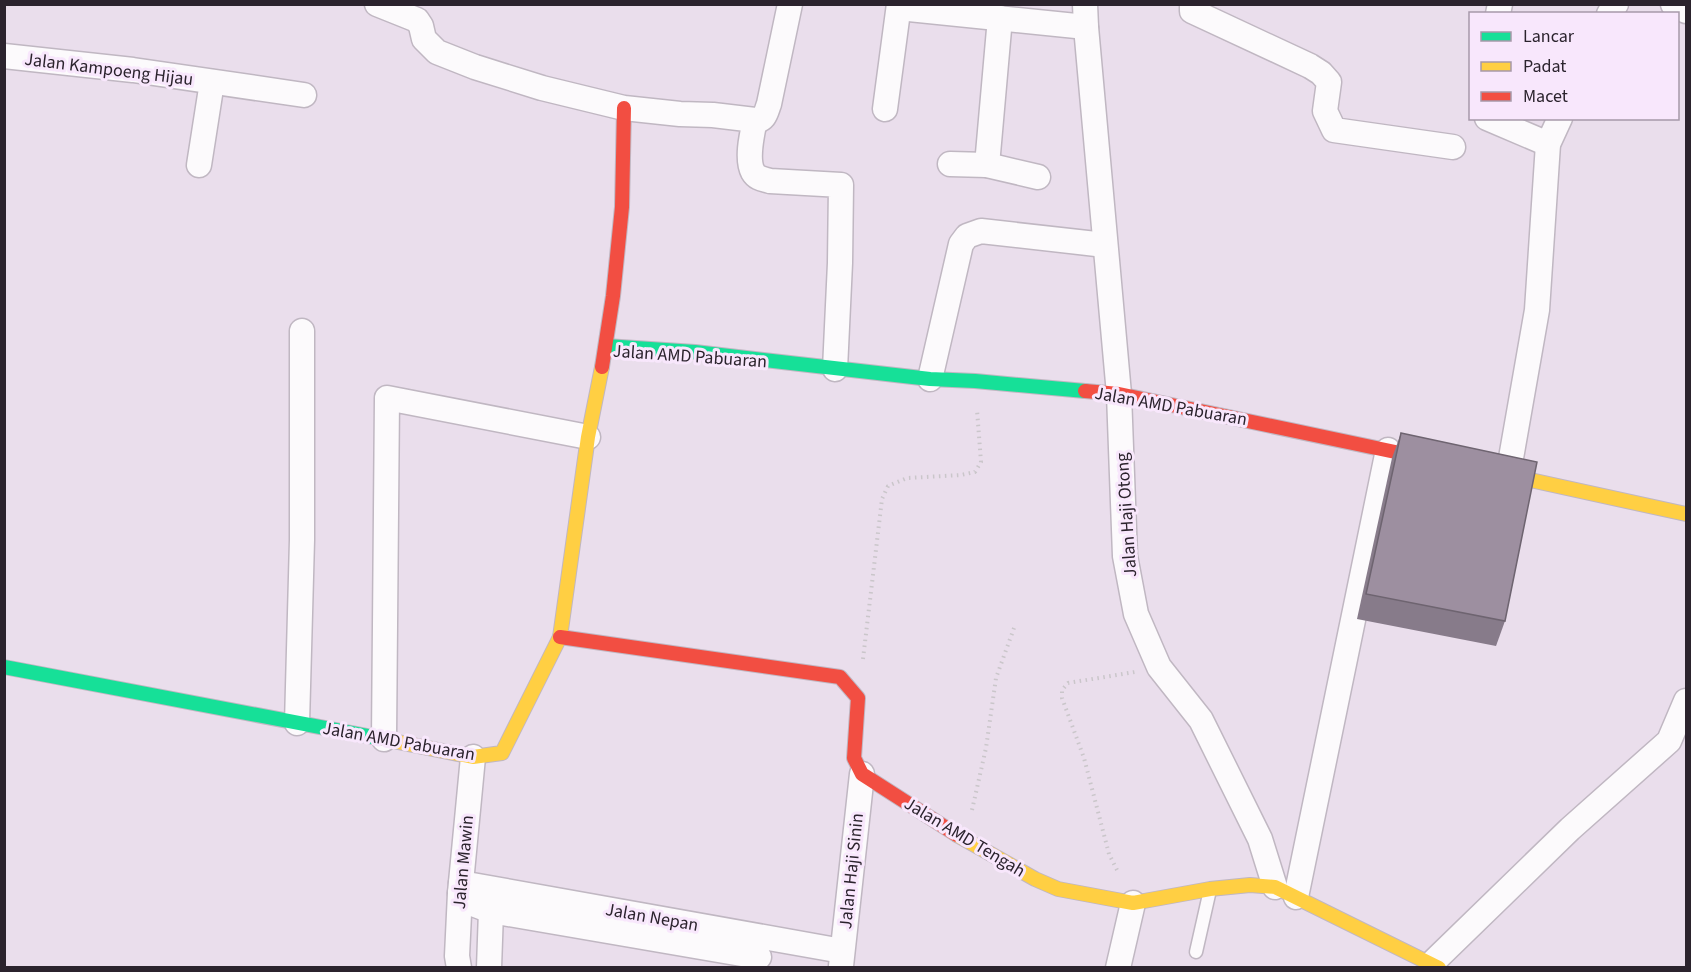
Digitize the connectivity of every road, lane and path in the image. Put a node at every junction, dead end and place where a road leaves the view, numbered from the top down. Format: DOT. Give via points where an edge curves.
graph roads {
  1 [pos="377,4"];
  2 [pos="790,4"];
  3 [pos="1192,4"];
  4 [pos="1672,4"];
  5 [pos="899,6"];
  6 [pos="1686,11"];
  7 [pos="1086,16"];
  8 [pos="1000,18"];
  9 [pos="4,56"];
  10 [pos="212,82"];
  11 [pos="304,95"];
  12 [pos="624,108"];
  13 [pos="885,109"];
  14 [pos="755,120"];
  15 [pos="1492,120"];
  16 [pos="1559,120"];
  17 [pos="1548,144"];
  18 [pos="1453,147"];
  19 [pos="950,164"];
  20 [pos="199,165"];
  21 [pos="987,165"];
  22 [pos="1038,177"];
  23 [pos="1105,245"];
  24 [pos="302,331"];
  25 [pos="606,346"];
  26 [pos="835,369"];
  27 [pos="930,379"];
  28 [pos="975,381"];
  29 [pos="1119,394"];
  30 [pos="588,437"];
  31 [pos="1388,450"];
  32 [pos="1454,464"];
  33 [pos="1489,474"];
  34 [pos="1686,514"];
  35 [pos="1014,628"];
  36 [pos="560,637"];
  37 [pos="1159,667"];
  38 [pos="4,668"];
  39 [pos="858,698"];
  40 [pos="1686,701"];
  41 [pos="297,723"];
  42 [pos="384,739"];
  43 [pos="473,757"];
  44 [pos="862,774"];
  45 [pos="965,840"];
  46 [pos="460,888"];
  47 [pos="1210,889"];
  48 [pos="1286,892"];
  49 [pos="1133,903"];
  50 [pos="491,911"];
  51 [pos="1196,951"];
  52 [pos="759,957"];
  53 [pos="842,959"];
  54 [pos="1435,966"];
  55 [pos="459,968"];
  56 [pos="489,968"];
  57 [pos="1118,968"];
  1 -- 12 [label="street" via="417,20 424,39 437,52 542,88"];
  2 -- 14 [label="street" via="769,104 765,117"];
  3 -- 18 [label="street" via="1192,11 1321,73 1329,82 1324,111 1334,130"];
  4 -- 6 [label="street"];
  5 -- 8 [label="street"];
  5 -- 13 [label="street"];
  7 -- 8 [label="street"];
  7 -- 23 [label="street, Jalan Haji Otong"];
  8 -- 21 [label="street"];
  9 -- 10 [label="street, Jalan Kampoeng Hijau"];
  10 -- 11 [label="street, Jalan Kampoeng Hijau"];
  10 -- 20 [label="street, Jalan Kampoeng Hijau"];
  12 -- 14 [label="street"];
  12 -- 25 [label="street" via="622,207"];
  14 -- 26 [label="street" via="751,162 753,172 760,178 841,185"];
  15 -- 17 [label="street"];
  16 -- 17 [label="street"];
  17 -- 33 [label="street" via="1537,310"];
  19 -- 21 [label="street"];
  21 -- 22 [label="street"];
  23 -- 27 [label="street" via="981,231 967,236 961,244"];
  23 -- 29 [label="street, Jalan Haji Otong"];
  24 -- 41 [label="street"];
  25 -- 26 [label="street, Jalan AMD Pabuaran"];
  25 -- 30 [label="street, Jalan AMD Pabuaran"];
  26 -- 27 [label="street, Jalan AMD Pabuaran"];
  27 -- 28 [label="street, Jalan AMD Pabuaran"];
  28 -- 29 [label="street, Jalan AMD Pabuaran"];
  28 -- 39 [label="path" via="981,462 975,472 907,478 888,486 882,499"];
  29 -- 31 [label="street, Jalan AMD Pabuaran"];
  29 -- 37 [label="street, Jalan Haji Otong" via="1125,556 1136,614"];
  30 -- 36 [label="street, Jalan AMD Pabuaran"];
  30 -- 42 [label="street" via="387,398"];
  31 -- 32 [label="street, Jalan AMD Pabuaran" via="1432,464"];
  31 -- 48 [label="street"];
  33 -- 34 [label="street"];
  35 -- 45 [label="path" via="996,678 986,748"];
  36 -- 39 [label="street" via="840,676"];
  36 -- 43 [label="street, Jalan AMD Pabuaran" via="502,753"];
  37 -- 48 [label="street, Jalan Haji Otong" via="1201,720"];
  37 -- 49 [label="path" via="1068,683 1062,690 1109,854"];
  38 -- 41 [label="street, Jalan AMD Pabuaran"];
  39 -- 44 [label="street" via="854,758"];
  40 -- 54 [label="street" via="1669,741 1570,828"];
  41 -- 42 [label="street, Jalan AMD Pabuaran"];
  42 -- 43 [label="street, Jalan AMD Pabuaran"];
  43 -- 46 [label="street, Jalan Mawin"];
  44 -- 45 [label="street, Jalan AMD Tengah"];
  44 -- 53 [label="street, Jalan Haji Sinin"];
  45 -- 49 [label="street, Jalan AMD Tengah" via="1058,889"];
  46 -- 50 [label="street" via="471,903"];
  46 -- 53 [label="street, Jalan Nepan"];
  46 -- 55 [label="street, Jalan Mawin"];
  47 -- 48 [label="street, Jalan AMD Tengah" via="1250,885"];
  47 -- 49 [label="street, Jalan AMD Tengah"];
  47 -- 51 [label="lane"];
  48 -- 54 [label="street, Jalan AMD Tengah"];
  49 -- 57 [label="street"];
  50 -- 52 [label="street"];
  50 -- 56 [label="street"];
}
